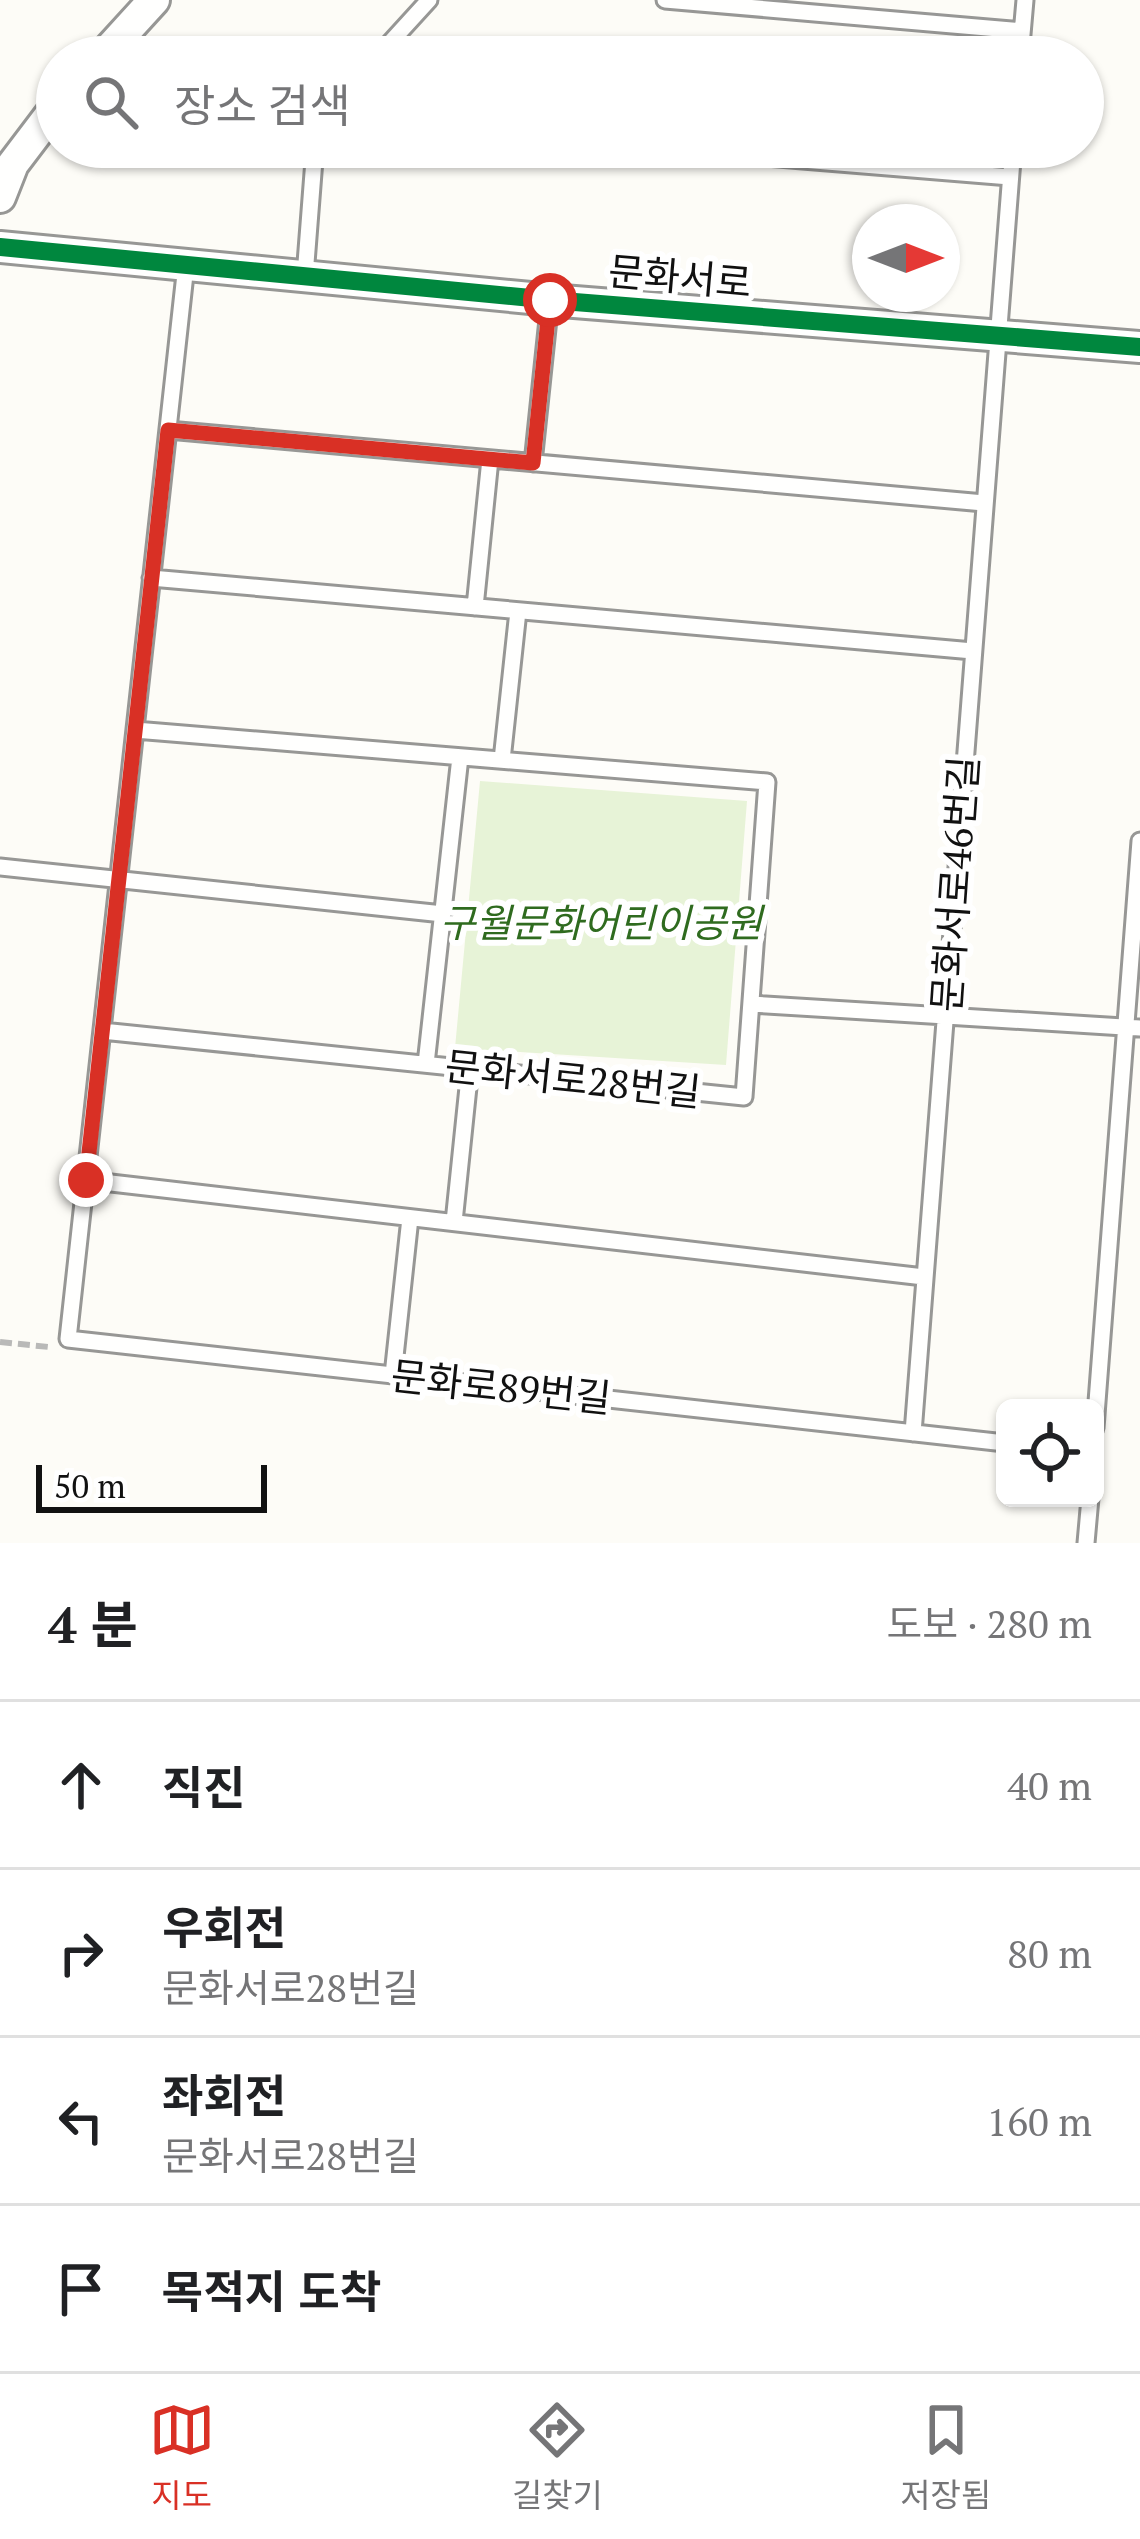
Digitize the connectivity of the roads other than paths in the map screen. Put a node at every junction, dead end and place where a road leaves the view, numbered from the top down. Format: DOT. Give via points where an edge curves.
graph roads {
  1 [pos="154,0"];
  2 [pos="429,0"];
  3 [pos="665,0"];
  4 [pos="1024,0"];
  5 [pos="853,8"];
  6 [pos="1022,31"];
  7 [pos="121,36"];
  8 [pos="396,36"];
  9 [pos="1022,36"];
  10 [pos="36,134"];
  11 [pos="313,168"];
  12 [pos="900,168"];
  13 [pos="1011,168"];
  14 [pos="1010,177"];
  15 [pos="0,196"];
  16 [pos="0,247"];
  17 [pos="186,265"];
  18 [pos="305,277"];
  19 [pos="550,300"];
  20 [pos="997,336"];
  21 [pos="1140,347"];
  22 [pos="168,430"];
  23 [pos="490,459"];
  24 [pos="533,463"];
  25 [pos="984,503"];
  26 [pos="152,578"];
  27 [pos="475,607"];
  28 [pos="518,611"];
  29 [pos="973,651"];
  30 [pos="134,730"];
  31 [pos="460,757"];
  32 [pos="502,760"];
  33 [pos="1140,841"];
  34 [pos="0,867"];
  35 [pos="118,880"];
  36 [pos="442,914"];
  37 [pos="751,1004"];
  38 [pos="944,1016"];
  39 [pos="1133,1028"];
  40 [pos="102,1030"];
  41 [pos="426,1064"];
  42 [pos="470,1068"];
  43 [pos="86,1180"];
  44 [pos="410,1217"];
  45 [pos="454,1222"];
  46 [pos="925,1276"];
  47 [pos="393,1375"];
  48 [pos="1098,1399"];
  49 [pos="913,1432"];
  50 [pos="996,1442"];
  51 [pos="1089,1507"];
  52 [pos="1086,1543"];
  1 -- 7 [label="street"];
  2 -- 8 [label="lane"];
  3 -- 5 [label="lane"];
  4 -- 6 [label="lane"];
  5 -- 6 [label="lane"];
  6 -- 9 [label="lane"];
  10 -- 15 [label="street"];
  11 -- 18 [label="lane"];
  12 -- 14 [label="lane"];
  13 -- 14 [label="lane, 문화서로46번길"];
  14 -- 20 [label="lane, 문화서로46번길"];
  16 -- 17 [label="street, 문화서로"];
  17 -- 18 [label="street, 문화서로"];
  17 -- 22 [label="lane"];
  18 -- 19 [label="street, 문화서로"];
  19 -- 20 [label="street, 문화서로"];
  19 -- 24 [label="lane"];
  20 -- 21 [label="street, 문화서로"];
  20 -- 25 [label="lane, 문화서로46번길"];
  22 -- 23 [label="lane"];
  22 -- 26 [label="lane"];
  23 -- 24 [label="lane"];
  23 -- 27 [label="lane"];
  24 -- 25 [label="lane"];
  25 -- 29 [label="lane, 문화서로46번길"];
  26 -- 27 [label="lane"];
  26 -- 30 [label="lane"];
  27 -- 28 [label="lane"];
  28 -- 29 [label="lane"];
  28 -- 32 [label="lane"];
  29 -- 38 [label="lane, 문화서로46번길"];
  30 -- 31 [label="lane, 문화서로28번길"];
  30 -- 35 [label="lane"];
  31 -- 32 [label="lane, 문화서로28번길"];
  31 -- 36 [label="lane"];
  32 -- 37 [label="lane, 문화서로28번길" via="766,782"];
  33 -- 39 [label="lane"];
  34 -- 35 [label="lane"];
  35 -- 36 [label="lane"];
  35 -- 40 [label="lane"];
  36 -- 41 [label="lane"];
  37 -- 38 [label="lane"];
  37 -- 42 [label="lane, 문화서로28번길" via="744,1097"];
  38 -- 39 [label="lane"];
  38 -- 46 [label="lane, 문화서로46번길"];
  39 -- 48 [label="lane"];
  40 -- 41 [label="lane, 문화서로28번길"];
  40 -- 43 [label="lane"];
  41 -- 42 [label="lane, 문화서로28번길"];
  42 -- 45 [label="lane"];
  43 -- 44 [label="lane"];
  43 -- 47 [label="lane, 문화로89번길" via="68,1339"];
  44 -- 45 [label="lane"];
  44 -- 47 [label="lane"];
  45 -- 46 [label="lane"];
  46 -- 49 [label="lane, 문화서로46번길"];
  47 -- 49 [label="lane, 문화로89번길"];
  49 -- 50 [label="lane, 문화로89번길"];
  51 -- 52 [label="lane"];
}
